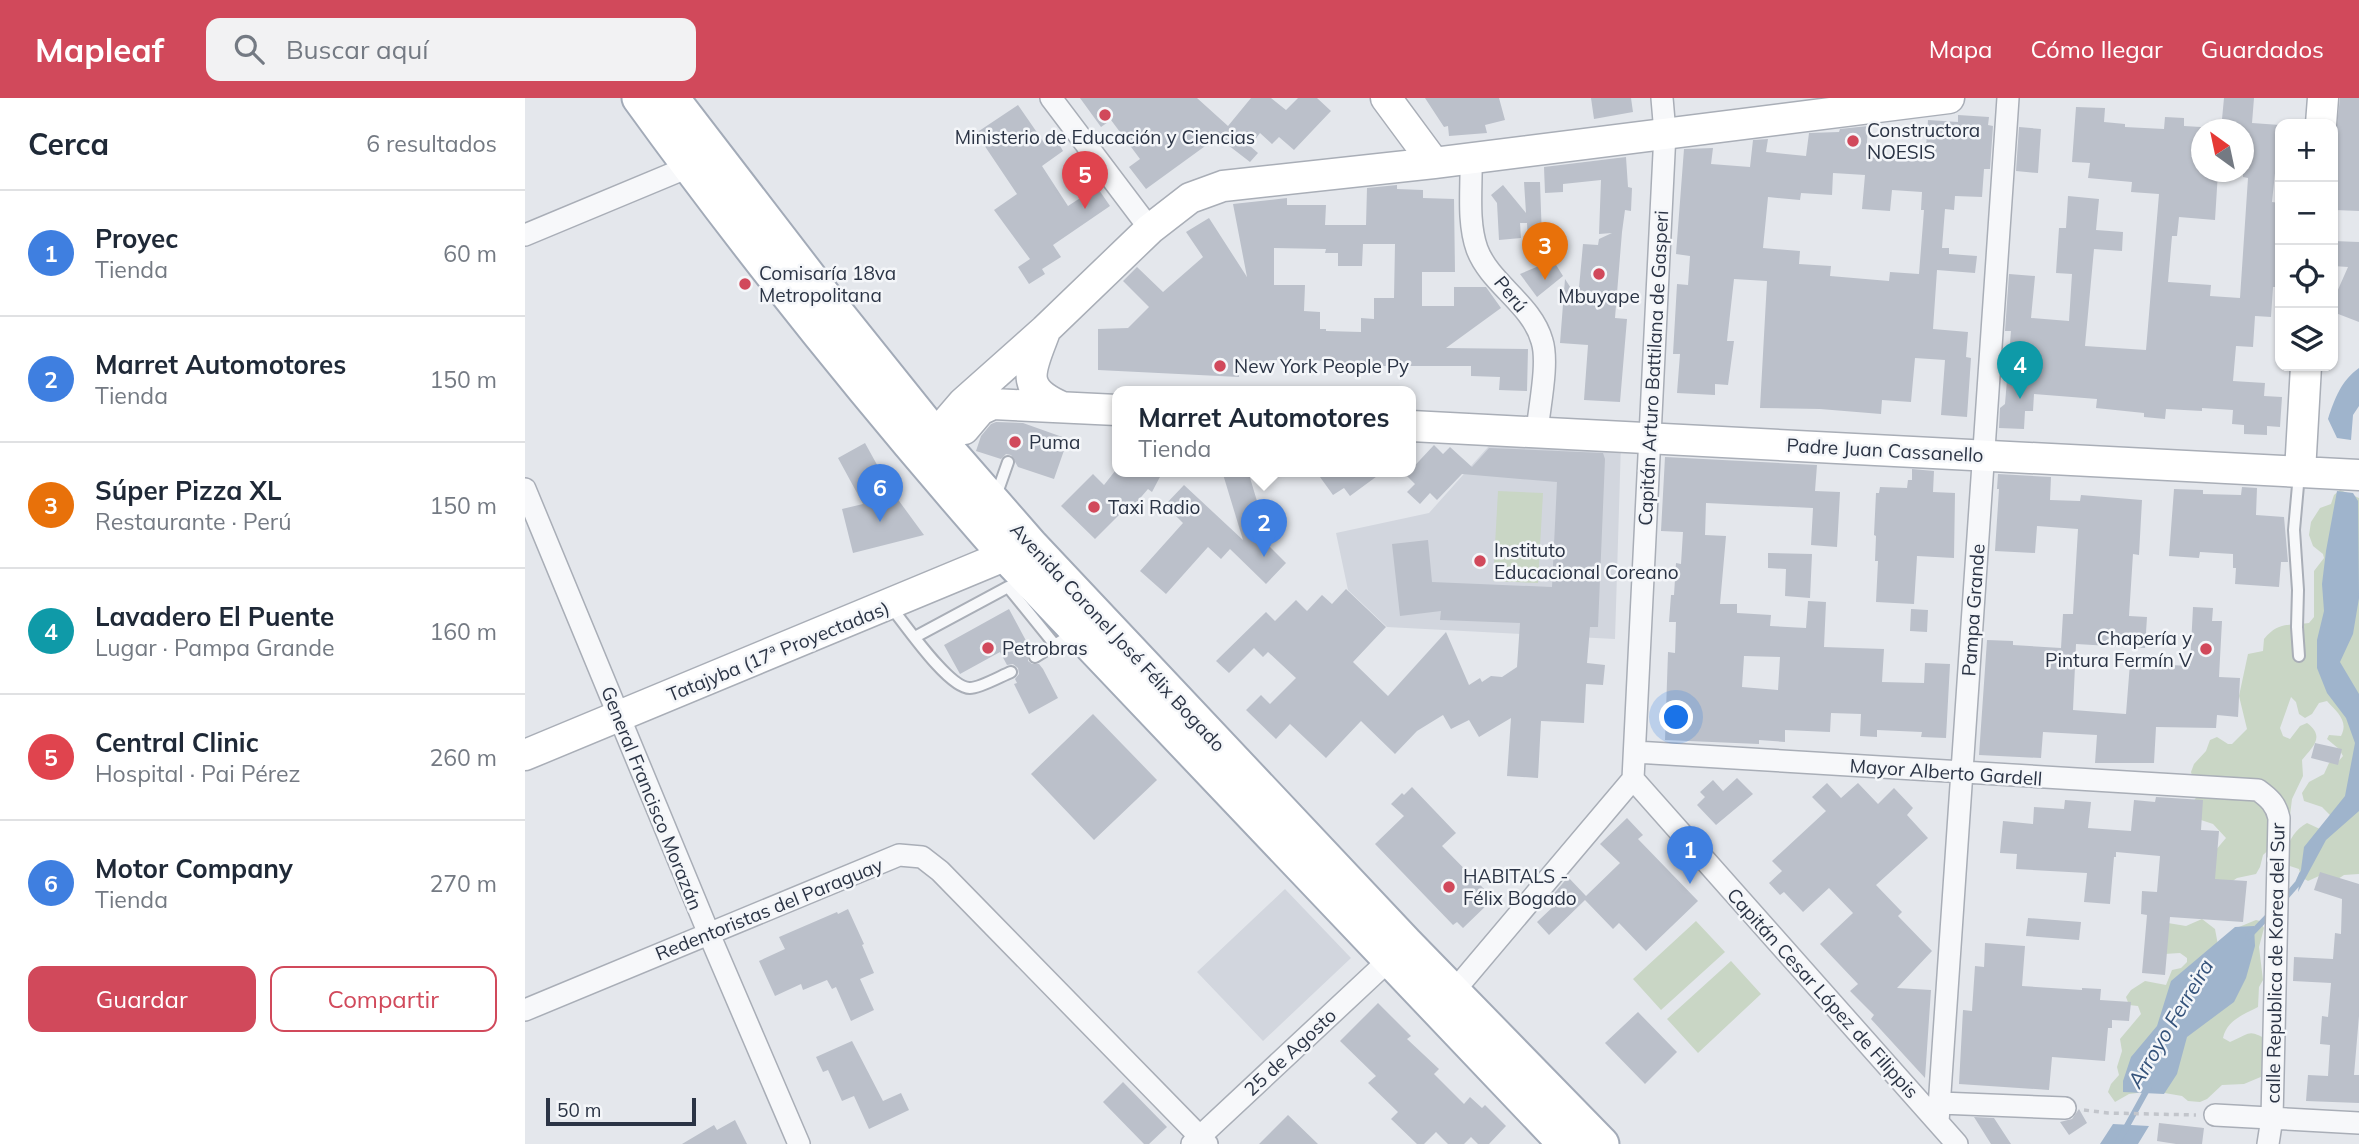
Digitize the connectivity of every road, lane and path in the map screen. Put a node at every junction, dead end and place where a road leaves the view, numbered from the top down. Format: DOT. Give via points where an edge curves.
graph roads {
  1 [pos="639,98"];
  2 [pos="672,98"];
  3 [pos="1051,98"];
  4 [pos="1386,98"];
  5 [pos="1662,98"];
  6 [pos="1949,98"];
  7 [pos="2008,98"];
  8 [pos="2323,98"];
  9 [pos="2321,119"];
  10 [pos="1665,132"];
  11 [pos="1471,157"];
  12 [pos="702,161"];
  13 [pos="1434,163"];
  14 [pos="1150,229"];
  15 [pos="525,235"];
  16 [pos="1045,330"];
  17 [pos="2306,371"];
  18 [pos="1062,407"];
  19 [pos="1112,410"];
  20 [pos="1416,426"];
  21 [pos="1537,432"];
  22 [pos="1650,438"];
  23 [pos="933,452"];
  24 [pos="1983,455"];
  25 [pos="1008,462"];
  26 [pos="2300,472"];
  27 [pos="2359,475"];
  28 [pos="525,489"];
  29 [pos="994,502"];
  30 [pos="1005,567"];
  31 [pos="889,605"];
  32 [pos="915,637"];
  33 [pos="1066,638"];
  34 [pos="2299,656"];
  35 [pos="1035,657"];
  36 [pos="1011,672"];
  37 [pos="619,717"];
  38 [pos="1635,752"];
  39 [pos="525,755"];
  40 [pos="1962,773"];
  41 [pos="1633,779"];
  42 [pos="2258,790"];
  43 [pos="709,934"];
  44 [pos="1389,960"];
  45 [pos="1454,992"];
  46 [pos="525,1010"];
  47 [pos="2065,1108"];
  48 [pos="1939,1113"];
  49 [pos="2108,1113"];
  50 [pos="2186,1115"];
  51 [pos="2214,1115"];
  52 [pos="2272,1118"];
  53 [pos="2359,1123"];
  54 [pos="1199,1141"];
  55 [pos="799,1144"];
  56 [pos="1565,1144"];
  57 [pos="1602,1144"];
  58 [pos="1957,1144"];
  59 [pos="2268,1144"];
  1 -- 12 [label="main road, Avenida Coronel José Félix Bogado"];
  2 -- 12 [label="main road, Avenida Coronel José Félix Bogado"];
  3 -- 14 [label="street"];
  4 -- 13 [label="street"];
  5 -- 10 [label="street, Capitán Arturo Battilana de Gasperi"];
  6 -- 10 [label="street"];
  7 -- 24 [label="street, Pampa Grande"];
  8 -- 9 [label="street"];
  10 -- 11 [label="street"];
  10 -- 22 [label="street, Capitán Arturo Battilana de Gasperi"];
  11 -- 13 [label="street"];
  11 -- 21 [label="street, Perú" via="1473,231 1478,250 1543,341"];
  12 -- 15 [label="street"];
  12 -- 23 [label="main road, Avenida Coronel José Félix Bogado" via="815,331"];
  13 -- 14 [label="street" via="1223,186 1190,198"];
  14 -- 16 [label="street"];
  16 -- 18 [label="street" via="1031,383 1040,395"];
  16 -- 23 [label="street" via="963,403"];
  17 -- 26 [label="street"];
  18 -- 19 [label="street"];
  18 -- 23 [label="street" via="986,406"];
  20 -- 21 [label="street, Padre Juan Cassanello"];
  21 -- 22 [label="street, Padre Juan Cassanello"];
  22 -- 24 [label="street, Padre Juan Cassanello"];
  22 -- 38 [label="street, Capitán Arturo Battilana de Gasperi"];
  23 -- 29 [label="main road, Avenida Coronel José Félix Bogado"];
  23 -- 30 [label="main road, Avenida Coronel José Félix Bogado"];
  24 -- 26 [label="street, Padre Juan Cassanello"];
  24 -- 40 [label="street, Pampa Grande"];
  25 -- 29 [label="lane"];
  26 -- 27 [label="street, Padre Juan Cassanello"];
  26 -- 34 [label="lane" via="2294,530"];
  28 -- 37 [label="street, General Francisco Morazán"];
  29 -- 30 [label="main road, Avenida Coronel José Félix Bogado"];
  30 -- 31 [label="street, Tatajyba (17ª Proyectadas)"];
  30 -- 32 [label="lane"];
  30 -- 33 [label="main road, Avenida Coronel José Félix Bogado"];
  30 -- 45 [label="main road, Avenida Coronel José Félix Bogado"];
  31 -- 32 [label="lane"];
  31 -- 37 [label="street, Tatajyba (17ª Proyectadas)"];
  32 -- 36 [label="lane" via="942,671 960,685 971,688"];
  33 -- 35 [label="lane"];
  33 -- 44 [label="main road, Avenida Coronel José Félix Bogado"];
  37 -- 39 [label="street, Tatajyba (17ª Proyectadas)"];
  37 -- 43 [label="street, General Francisco Morazán"];
  38 -- 40 [label="street, Mayor Alberto Gardell"];
  38 -- 41 [label="street, Capitán Arturo Battilana de Gasperi"];
  40 -- 42 [label="street, Mayor Alberto Gardell"];
  40 -- 48 [label="street, Pampa Grande"];
  41 -- 45 [label="street"];
  41 -- 48 [label="street, Capitán Cesar López de Filippis"];
  42 -- 52 [label="street, calle Republica de Korea del Sur" via="2271,799 2279,818"];
  43 -- 46 [label="street, Redentoristas del Paraguay"];
  43 -- 54 [label="street, Redentoristas del Paraguay" via="899,855 922,857"];
  43 -- 55 [label="street, General Francisco Morazán"];
  44 -- 54 [label="street, 25 de Agosto"];
  44 -- 56 [label="main road, Avenida Coronel José Félix Bogado"];
  45 -- 57 [label="main road, Avenida Coronel José Félix Bogado"];
  47 -- 48 [label="street"];
  48 -- 58 [label="street, Capitán Cesar López de Filippis"];
  49 -- 50 [label="path"];
  51 -- 52 [label="street"];
  52 -- 53 [label="street"];
  52 -- 59 [label="street, calle Republica de Korea del Sur"];
}
